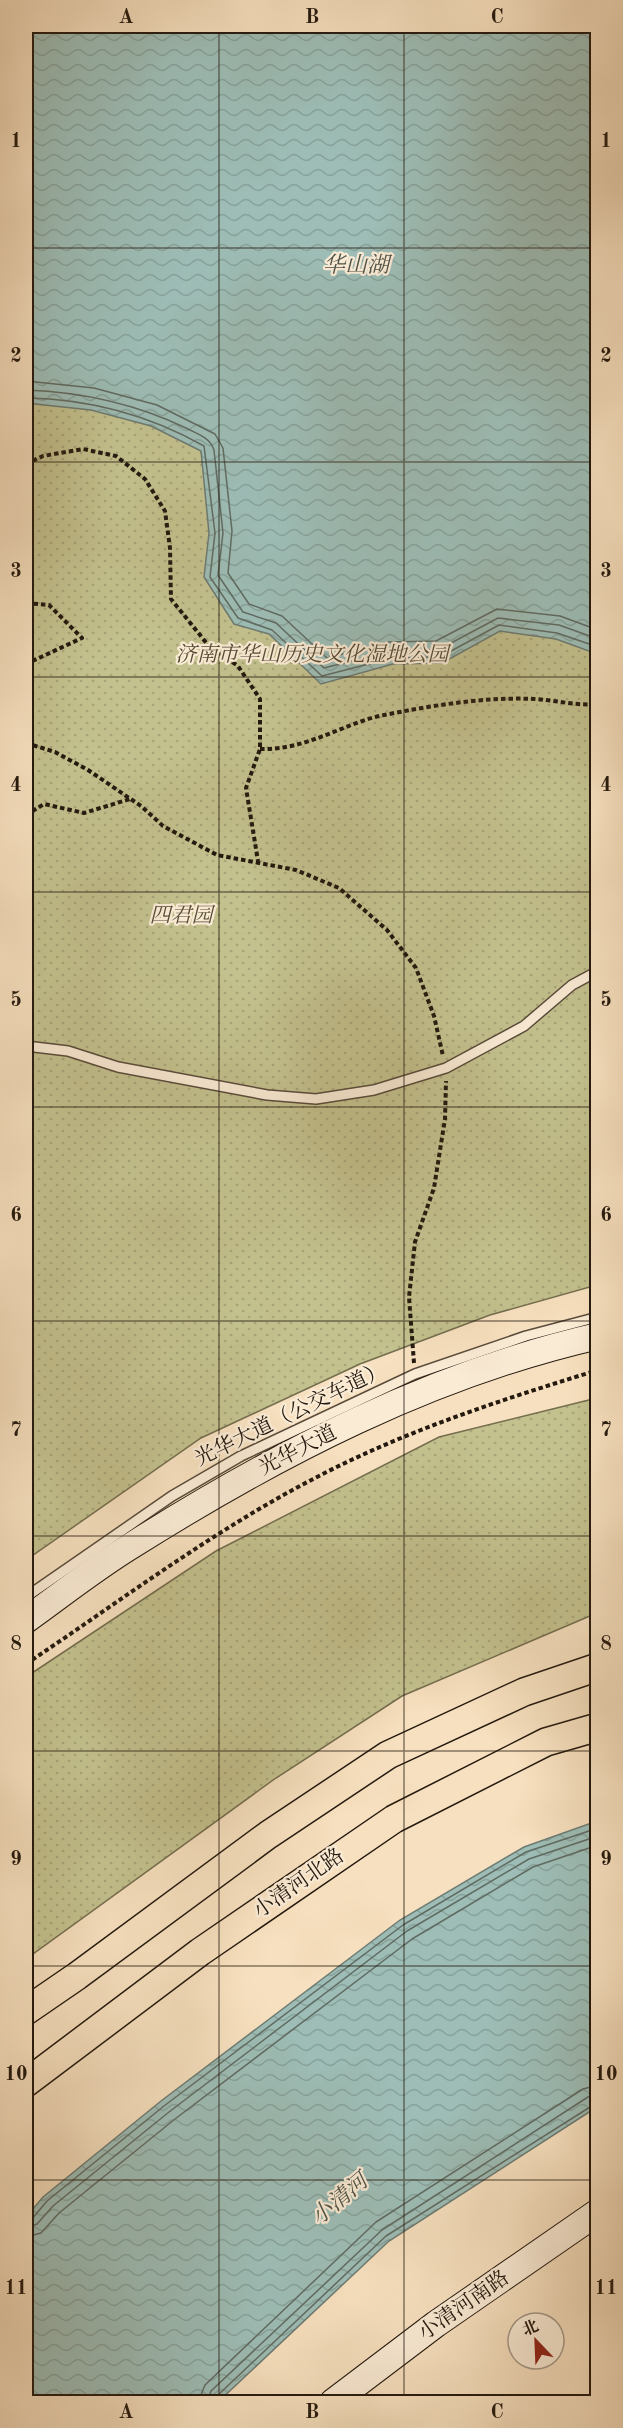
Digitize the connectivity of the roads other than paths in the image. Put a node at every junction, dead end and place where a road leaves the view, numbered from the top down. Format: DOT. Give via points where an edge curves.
graph roads {
  1 [pos="597,971"];
  2 [pos="26,1046"];
  3 [pos="597,1317"];
  4 [pos="597,1336"];
  5 [pos="26,1597"];
  6 [pos="26,1620"];
  7 [pos="597,1667"];
  8 [pos="597,1727"];
  9 [pos="26,2011"];
  10 [pos="26,2083"];
  11 [pos="597,2212"];
  12 [pos="333,2403"];
  1 -- 2 [label="lane" via="572,985 524,1026 446,1068 374,1090 316,1099 256,1093 118,1067 68,1051"];
  3 -- 5 [label="lane, 光华大道（公交车道）" via="526,1336 416,1374 241,1456 172,1497"];
  4 -- 6 [label="main road, 光华大道" via="551,1347 416,1394 297,1448 132,1544"];
  7 -- 9 [label="main road" via="524,1692 388,1755 268,1834"];
  8 -- 10 [label="main road, 小清河北路" via="546,1742 394,1819 200,1952"];
  11 -- 12 [label="main road, 小清河南路" via="436,2324"];
}
